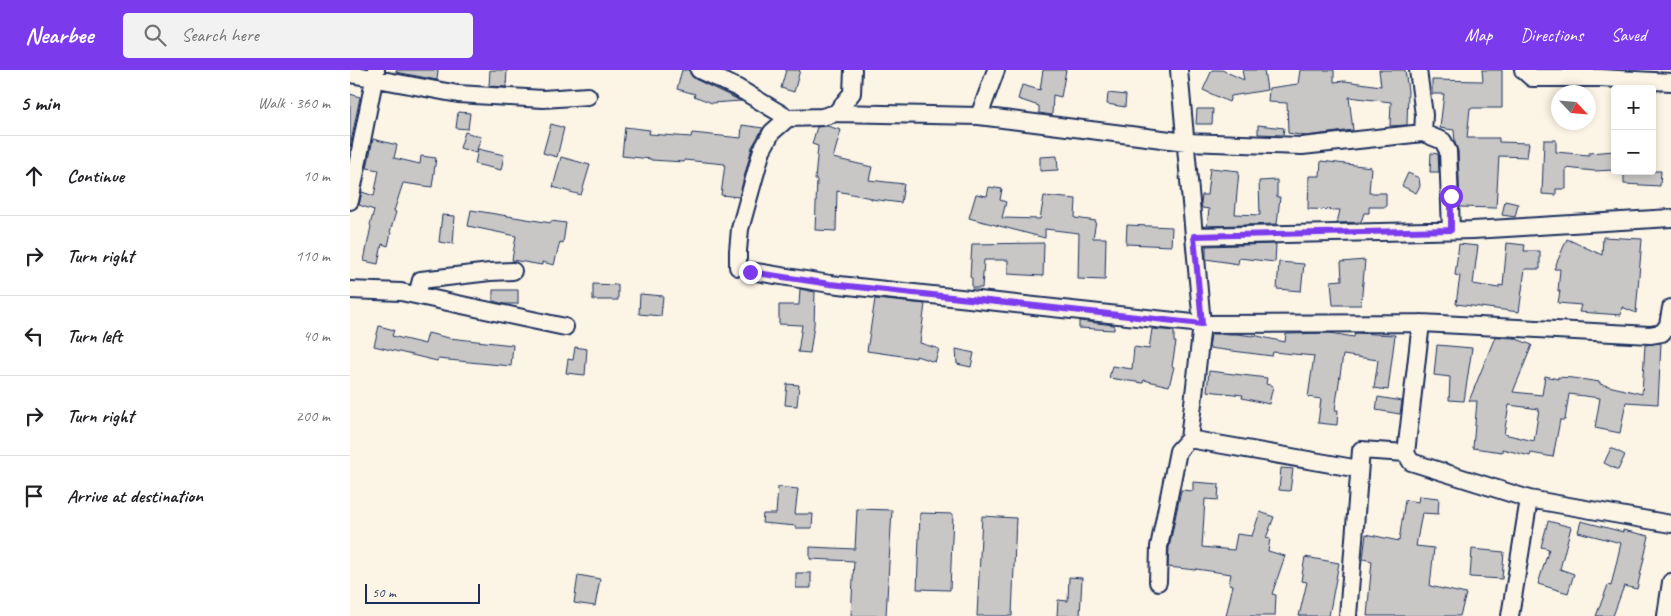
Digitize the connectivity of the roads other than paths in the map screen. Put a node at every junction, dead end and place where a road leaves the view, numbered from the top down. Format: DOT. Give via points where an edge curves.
graph roads {
  1 [pos="699,70"];
  2 [pos="853,70"];
  3 [pos="996,70"];
  4 [pos="1179,70"];
  5 [pos="1418,70"];
  6 [pos="1523,70"];
  7 [pos="350,74"];
  8 [pos="375,74"];
  9 [pos="1600,74"];
  10 [pos="1671,82"];
  11 [pos="588,96"];
  12 [pos="836,113"];
  13 [pos="978,116"];
  14 [pos="788,118"];
  15 [pos="1423,133"];
  16 [pos="1186,142"];
  17 [pos="350,202"];
  18 [pos="1671,218"];
  19 [pos="1451,230"];
  20 [pos="1194,236"];
  21 [pos="513,271"];
  22 [pos="350,290"];
  23 [pos="416,295"];
  24 [pos="1671,308"];
  25 [pos="1421,323"];
  26 [pos="1202,324"];
  27 [pos="565,327"];
  28 [pos="1188,439"];
  29 [pos="1406,452"];
  30 [pos="1359,469"];
  31 [pos="1529,500"];
  32 [pos="1671,524"];
  33 [pos="1158,582"];
  34 [pos="1671,582"];
  35 [pos="1348,616"];
  36 [pos="1510,616"];
  37 [pos="1666,616"];
  1 -- 14 [label="street" via="738,88"];
  2 -- 12 [label="street" via="852,92"];
  3 -- 13 [label="street"];
  4 -- 16 [label="street"];
  5 -- 15 [label="street"];
  6 -- 9 [label="street" via="1532,78"];
  7 -- 8 [label="street"];
  8 -- 11 [label="street" via="458,94 543,99"];
  8 -- 17 [label="street"];
  9 -- 10 [label="street"];
  12 -- 13 [label="street"];
  12 -- 14 [label="street" via="822,117"];
  13 -- 16 [label="street"];
  14 -- 26 [label="street" via="772,132 762,150 740,229 738,251 744,269 830,284"];
  15 -- 16 [label="street" via="1302,146"];
  15 -- 19 [label="street" via="1443,141 1448,151"];
  16 -- 20 [label="street"];
  18 -- 19 [label="street"];
  19 -- 20 [label="street"];
  20 -- 26 [label="street"];
  21 -- 23 [label="street" via="420,280"];
  22 -- 23 [label="street"];
  23 -- 27 [label="street"];
  24 -- 25 [label="street" via="1668,325 1662,333 1650,335"];
  25 -- 26 [label="street"];
  25 -- 29 [label="street"];
  26 -- 28 [label="street"];
  28 -- 30 [label="street"];
  28 -- 33 [label="street" via="1178,451 1159,547"];
  29 -- 30 [label="street" via="1361,450"];
  29 -- 31 [label="street" via="1411,462"];
  30 -- 35 [label="street"];
  31 -- 32 [label="street"];
  31 -- 36 [label="street"];
  34 -- 37 [label="street"];
}
